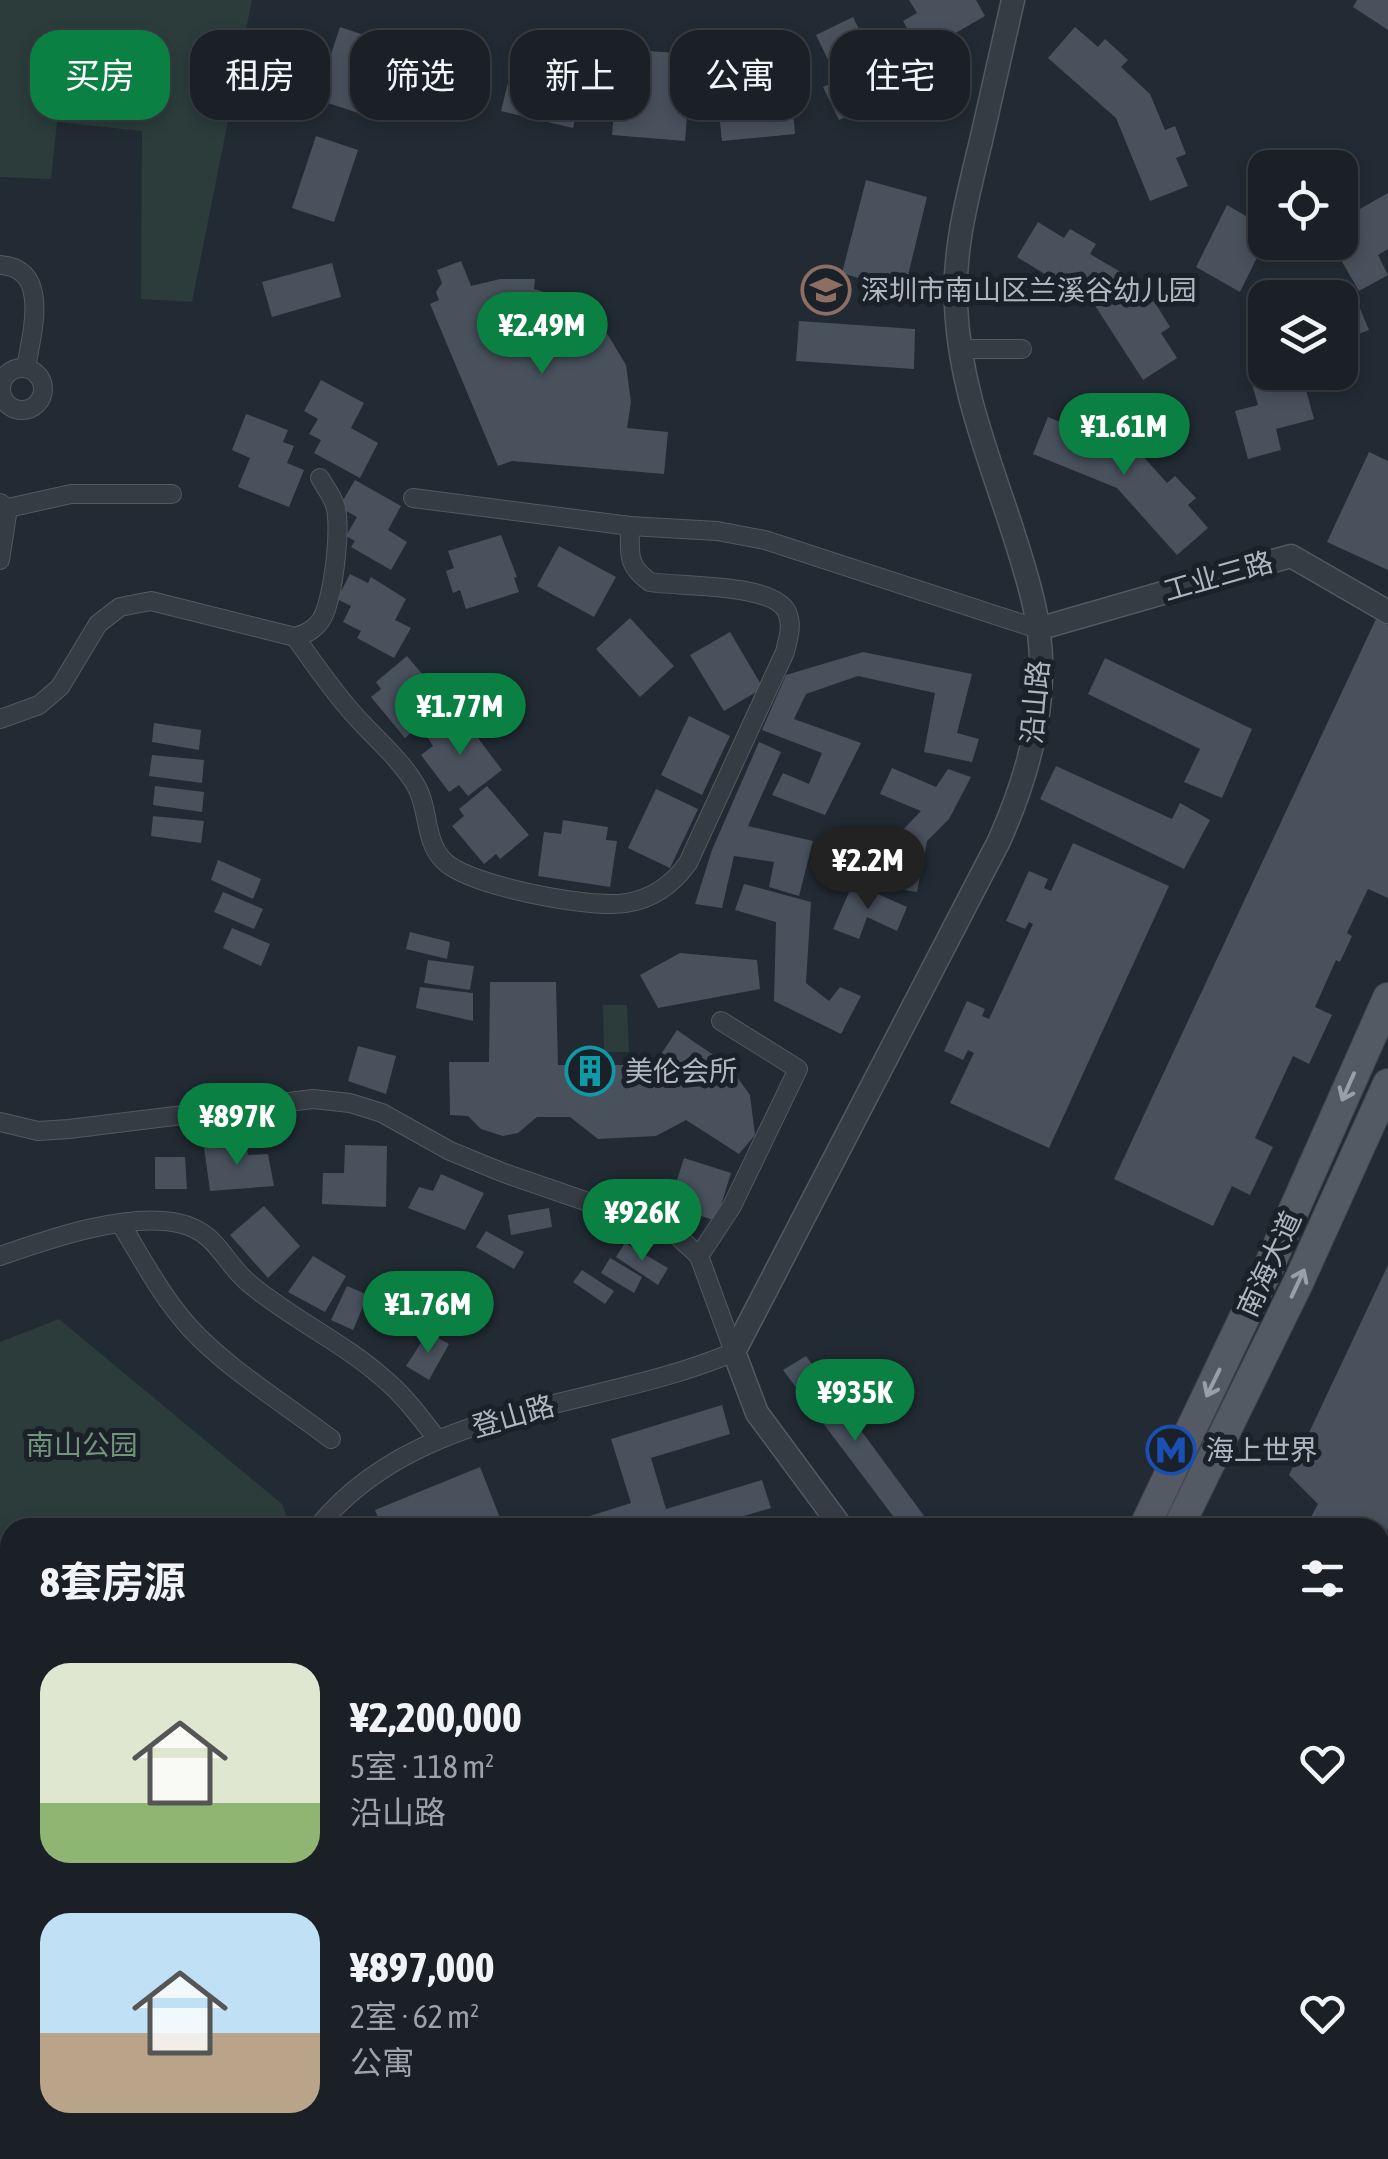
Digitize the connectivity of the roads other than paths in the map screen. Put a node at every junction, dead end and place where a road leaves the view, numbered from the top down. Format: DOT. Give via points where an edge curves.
graph roads {
  1 [pos="1013,0"];
  2 [pos="0,265"];
  3 [pos="1022,348"];
  4 [pos="962,349"];
  5 [pos="26,368"];
  6 [pos="320,478"];
  7 [pos="172,494"];
  8 [pos="413,498"];
  9 [pos="4,506"];
  10 [pos="630,526"];
  11 [pos="0,560"];
  12 [pos="1388,612"];
  13 [pos="1038,629"];
  14 [pos="296,637"];
  15 [pos="0,719"];
  16 [pos="1388,998"];
  17 [pos="720,1022"];
  18 [pos="1388,1084"];
  19 [pos="0,1122"];
  20 [pos="120,1224"];
  21 [pos="0,1256"];
  22 [pos="699,1256"];
  23 [pos="734,1352"];
  24 [pos="331,1438"];
  25 [pos="437,1440"];
  26 [pos="326,1518"];
  27 [pos="835,1518"];
  28 [pos="1149,1518"];
  29 [pos="1183,1518"];
  1 -- 4 [label="street, 沿山路" via="960,227 956,305"];
  2 -- 5 [label="street" via="29,278 36,303"];
  3 -- 4 [label="street"];
  4 -- 13 [label="street, 沿山路" via="970,403"];
  6 -- 14 [label="street" via="339,527 327,610 308,634"];
  7 -- 9 [label="street" via="71,494"];
  8 -- 10 [label="street"];
  9 -- 11 [label="street"];
  10 -- 13 [label="street" via="766,540"];
  10 -- 14 [label="street" via="630,558 650,582 775,598 790,629 688,863 670,884 644,898 599,906 496,885 448,865 430,839 417,787"];
  12 -- 13 [label="street, 工业三路" via="1291,556"];
  13 -- 23 [label="street, 沿山路" via="1037,729 1017,801"];
  14 -- 15 [label="street" via="150,601 120,607 98,624 60,687 39,705"];
  16 -- 28 [label="main road, 南海大道, one-way"];
  17 -- 22 [label="street" via="798,1070 732,1206"];
  29 -- 18 [label="main road, 南海大道, one-way"];
  19 -- 22 [label="street" via="38,1131 313,1099 350,1102 504,1173 672,1231"];
  20 -- 21 [label="street"];
  20 -- 24 [label="street" via="200,1338"];
  20 -- 25 [label="street" via="166,1222 204,1232 250,1285 382,1376"];
  22 -- 23 [label="street"];
  23 -- 25 [label="street, 登山路"];
  23 -- 27 [label="street" via="757,1413"];
  25 -- 26 [label="street, 登山路" via="364,1480"];
}
